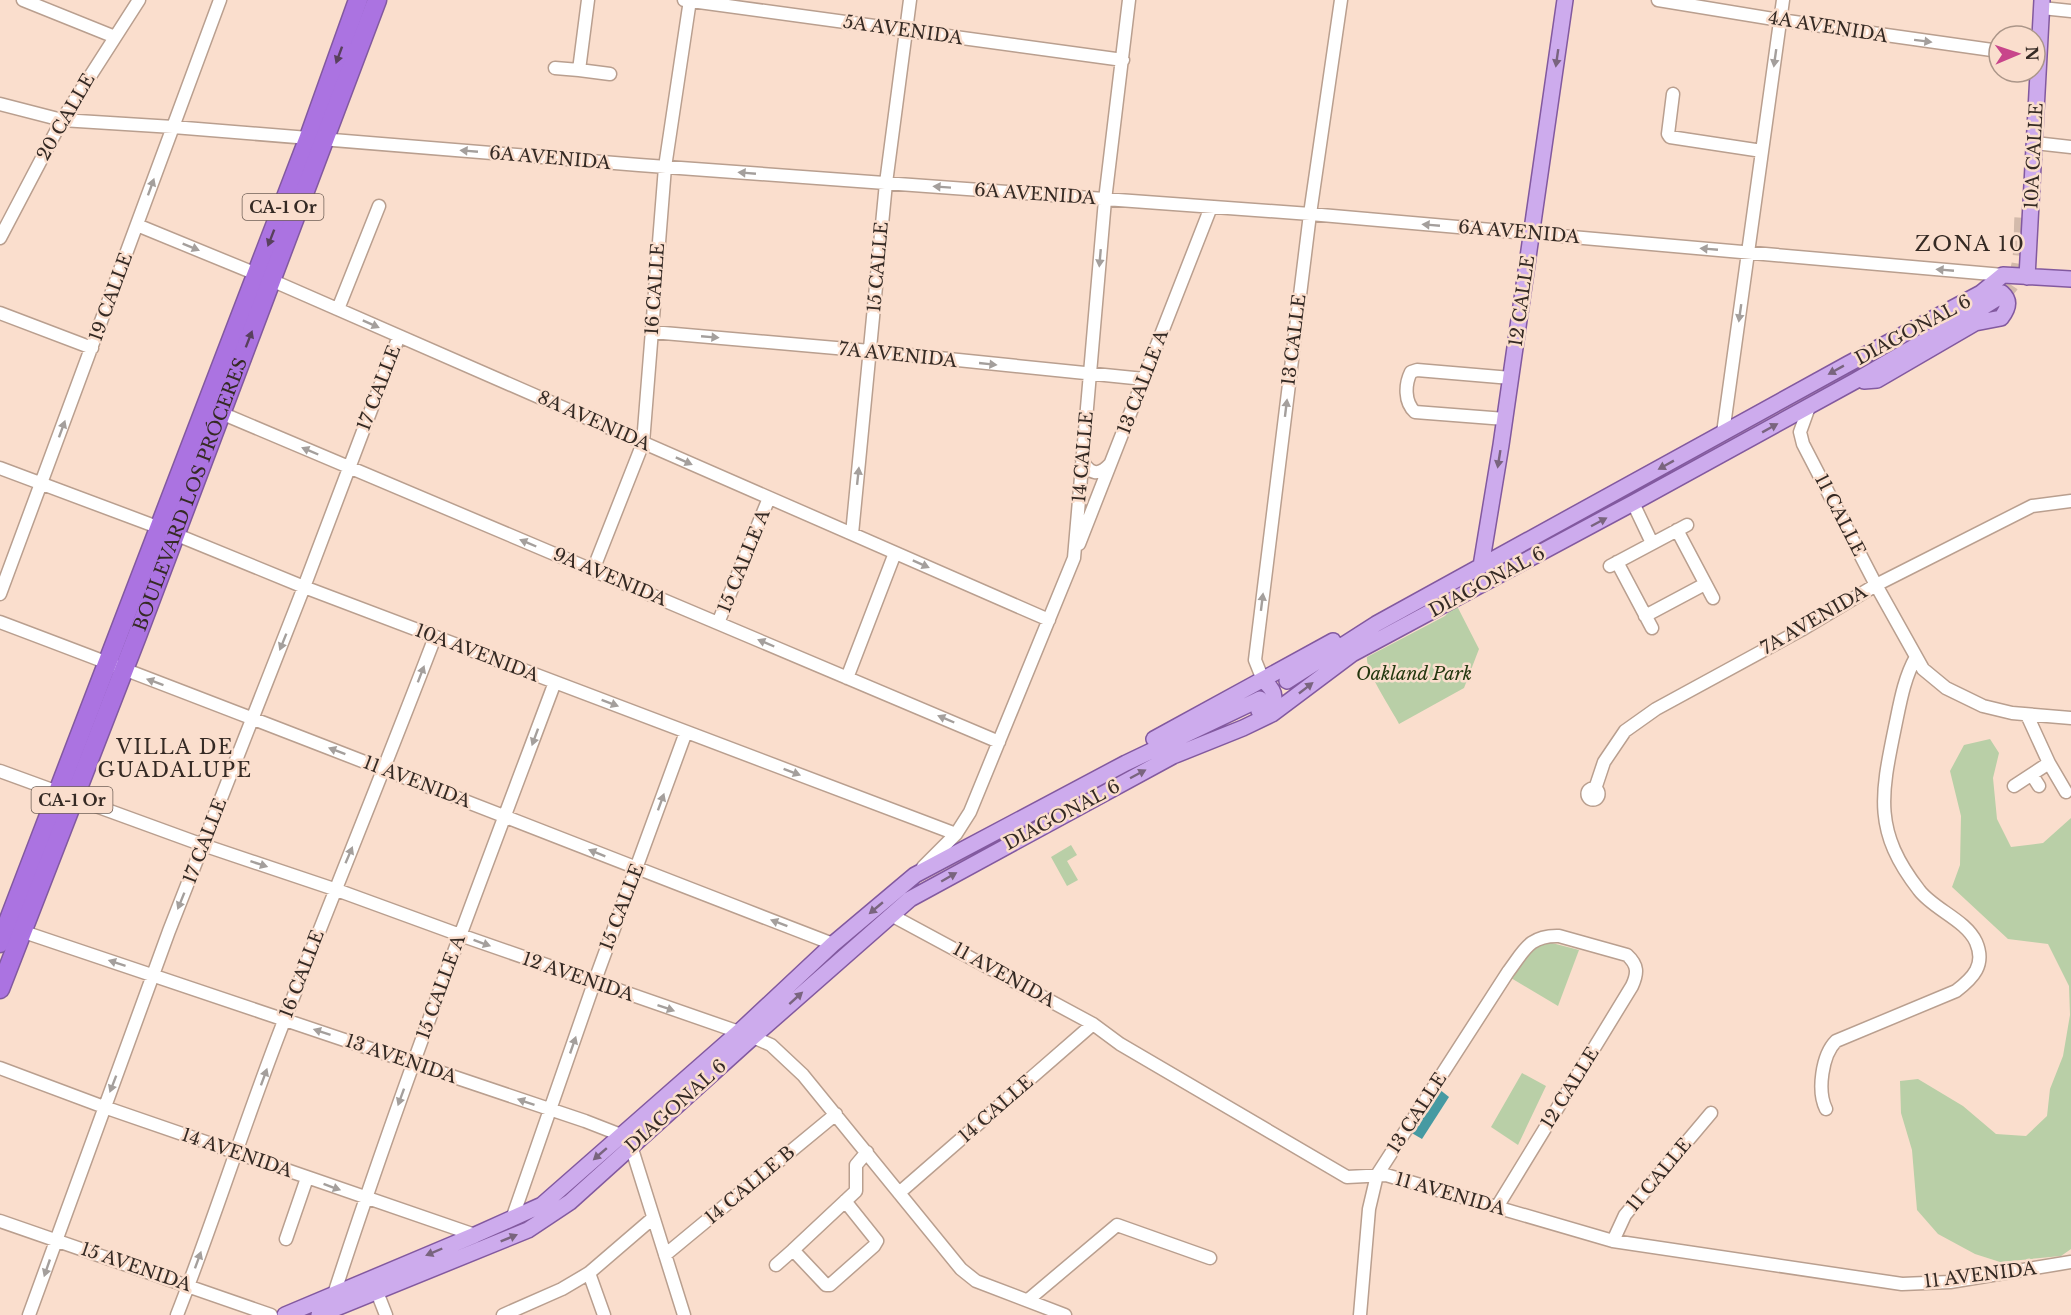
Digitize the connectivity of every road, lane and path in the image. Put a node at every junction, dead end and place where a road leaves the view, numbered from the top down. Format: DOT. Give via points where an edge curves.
graph roads {
  1 [pos="23,0"];
  2 [pos="139,0"];
  3 [pos="220,0"];
  4 [pos="358,0"];
  5 [pos="377,0"];
  6 [pos="688,0"];
  7 [pos="910,0"];
  8 [pos="1129,0"];
  9 [pos="1341,0"];
  10 [pos="1565,0"];
  11 [pos="1658,0"];
  12 [pos="1783,0"];
  13 [pos="587,1"];
  14 [pos="2042,4"];
  15 [pos="2071,11"];
  16 [pos="1780,20"];
  17 [pos="2040,24"];
  18 [pos="906,30"];
  19 [pos="115,37"];
  20 [pos="1987,49"];
  21 [pos="1123,60"];
  22 [pos="555,68"];
  23 [pos="579,70"];
  24 [pos="610,74"];
  25 [pos="2036,84"];
  26 [pos="2036,93"];
  27 [pos="1673,94"];
  28 [pos="0,104"];
  29 [pos="62,120"];
  30 [pos="173,127"];
  31 [pos="318,138"];
  32 [pos="2035,143"];
  33 [pos="2071,147"];
  34 [pos="1762,151"];
  35 [pos="665,167"];
  36 [pos="886,183"];
  37 [pos="1105,200"];
  38 [pos="379,206"];
  39 [pos="1211,207"];
  40 [pos="1310,214"];
  41 [pos="2022,216"];
  42 [pos="137,225"];
  43 [pos="1531,234"];
  44 [pos="0,238"];
  45 [pos="1748,252"];
  46 [pos="2003,275"];
  47 [pos="264,277"];
  48 [pos="2027,277"];
  49 [pos="2071,279"];
  50 [pos="1981,294"];
  51 [pos="2001,296"];
  52 [pos="338,309"];
  53 [pos="0,313"];
  54 [pos="652,332"];
  55 [pos="399,336"];
  56 [pos="92,348"];
  57 [pos="870,351"];
  58 [pos="1090,375"];
  59 [pos="1510,378"];
  60 [pos="1144,380"];
  61 [pos="1855,381"];
  62 [pos="1809,407"];
  63 [pos="220,413"];
  64 [pos="1505,419"];
  65 [pos="1723,433"];
  66 [pos="643,443"];
  67 [pos="1082,459"];
  68 [pos="1111,463"];
  69 [pos="349,467"];
  70 [pos="0,468"];
  71 [pos="41,484"];
  72 [pos="769,498"];
  73 [pos="2071,501"];
  74 [pos="1634,503"];
  75 [pos="1084,517"];
  76 [pos="1489,524"];
  77 [pos="167,531"];
  78 [pos="852,534"];
  79 [pos="1652,543"];
  80 [pos="1517,547"];
  81 [pos="1547,549"];
  82 [pos="894,553"];
  83 [pos="1481,566"];
  84 [pos="593,570"];
  85 [pos="1705,584"];
  86 [pos="1876,585"];
  87 [pos="304,587"];
  88 [pos="0,594"];
  89 [pos="1713,598"];
  90 [pos="1645,616"];
  91 [pos="1049,620"];
  92 [pos="0,622"];
  93 [pos="718,623"];
  94 [pos="1652,628"];
  95 [pos="435,637"];
  96 [pos="1916,657"];
  97 [pos="1255,660"];
  98 [pos="115,667"];
  99 [pos="1282,677"];
  100 [pos="847,678"];
  101 [pos="1263,680"];
  102 [pos="555,682"];
  103 [pos="1260,699"];
  104 [pos="2027,715"];
  105 [pos="252,718"];
  106 [pos="2071,718"];
  107 [pos="686,732"];
  108 [pos="999,742"];
  109 [pos="1189,748"];
  110 [pos="2049,763"];
  111 [pos="1126,764"];
  112 [pos="385,769"];
  113 [pos="0,771"];
  114 [pos="2032,775"];
  115 [pos="2014,786"];
  116 [pos="2039,786"];
  117 [pos="1595,789"];
  118 [pos="2066,792"];
  119 [pos="66,795"];
  120 [pos="505,816"];
  121 [pos="956,834"];
  122 [pos="204,845"];
  123 [pos="637,868"];
  124 [pos="915,875"];
  125 [pos="334,889"];
  126 [pos="891,915"];
  127 [pos="10,927"];
  128 [pos="460,935"];
  129 [pos="1539,938"];
  130 [pos="0,943"];
  131 [pos="833,944"];
  132 [pos="154,975"];
  133 [pos="594,983"];
  134 [pos="0,989"];
  135 [pos="284,1020"];
  136 [pos="1093,1024"];
  137 [pos="746,1035"];
  138 [pos="414,1063"];
  139 [pos="0,1068"];
  140 [pos="104,1107"];
  141 [pos="1826,1109"];
  142 [pos="550,1111"];
  143 [pos="1711,1113"];
  144 [pos="836,1114"];
  145 [pos="626,1141"];
  146 [pos="236,1152"];
  147 [pos="867,1152"];
  148 [pos="1377,1175"];
  149 [pos="308,1178"];
  150 [pos="899,1193"];
  151 [pos="365,1198"];
  152 [pos="844,1202"];
  153 [pos="1497,1207"];
  154 [pos="653,1218"];
  155 [pos="512,1219"];
  156 [pos="0,1221"];
  157 [pos="475,1235"];
  158 [pos="286,1239"];
  159 [pos="56,1240"];
  160 [pos="1613,1241"];
  161 [pos="793,1250"];
  162 [pos="665,1255"];
  163 [pos="1209,1258"];
  164 [pos="2071,1263"];
  165 [pos="776,1265"];
  166 [pos="589,1273"];
  167 [pos="189,1286"];
  168 [pos="377,1292"];
  169 [pos="334,1294"];
  170 [pos="1028,1300"];
  171 [pos="530,1310"];
  172 [pos="29,1315"];
  173 [pos="177,1315"];
  174 [pos="271,1315"];
  175 [pos="285,1315"];
  176 [pos="319,1315"];
  177 [pos="386,1315"];
  178 [pos="503,1315"];
  179 [pos="604,1315"];
  180 [pos="684,1315"];
  181 [pos="1065,1315"];
  182 [pos="1360,1315"];
  1 -- 19 [label="street"];
  2 -- 19 [label="street, 20 CALLE"];
  3 -- 30 [label="street, 19 CALLE"];
  4 -- 31 [label="highway, BOULEVARD LOS PRÓCERES / CA-1 Or, one-way"];
  5 -- 31 [label="highway, BOULEVARD LOS PRÓCERES / CA-1 Or"];
  6 -- 18 [label="street, 5A AVENIDA"];
  6 -- 35 [label="street, 16 CALLE"];
  7 -- 18 [label="street, 15 CALLE"];
  8 -- 21 [label="street, 14 CALLE"];
  9 -- 40 [label="street, 13 CALLE"];
  10 -- 43 [label="main road, 12 CALLE, one-way"];
  11 -- 16 [label="street, 4A AVENIDA"];
  12 -- 16 [label="street"];
  13 -- 23 [label="street"];
  14 -- 15 [label="street"];
  14 -- 17 [label="main road, 10A CALLE"];
  16 -- 20 [label="street, 4A AVENIDA, one-way"];
  16 -- 34 [label="street, one-way"];
  18 -- 21 [label="street, 5A AVENIDA"];
  18 -- 36 [label="street, 15 CALLE"];
  19 -- 29 [label="street, 20 CALLE"];
  21 -- 37 [label="street, 14 CALLE"];
  22 -- 23 [label="street"];
  23 -- 24 [label="street"];
  25 -- 26 [label="main road, 10A CALLE"];
  26 -- 32 [label="main road, 10A CALLE"];
  26 -- 41 [label="main road" via="2028,120"];
  27 -- 34 [label="street" via="1670,137"];
  28 -- 29 [label="street, 6A AVENIDA"];
  29 -- 30 [label="street, 6A AVENIDA"];
  29 -- 44 [label="street, 20 CALLE"];
  30 -- 31 [label="street, 6A AVENIDA"];
  42 -- 30 [label="street, 19 CALLE, one-way"];
  35 -- 31 [label="street, 6A AVENIDA, one-way"];
  31 -- 47 [label="highway, BOULEVARD LOS PRÓCERES / CA-1 Or"];
  32 -- 33 [label="street"];
  32 -- 48 [label="main road, 10A CALLE"];
  34 -- 45 [label="street"];
  36 -- 35 [label="street, 6A AVENIDA, one-way"];
  35 -- 54 [label="street, 16 CALLE"];
  37 -- 36 [label="street, 6A AVENIDA, one-way"];
  36 -- 57 [label="street, 15 CALLE"];
  37 -- 39 [label="street, 6A AVENIDA"];
  37 -- 58 [label="street, 14 CALLE, one-way"];
  38 -- 52 [label="street"];
  39 -- 40 [label="street, 6A AVENIDA"];
  39 -- 60 [label="street, 13 CALLE A"];
  43 -- 40 [label="street, 6A AVENIDA, one-way"];
  97 -- 40 [label="street, 13 CALLE, one-way"];
  42 -- 47 [label="street, 8A AVENIDA, one-way"];
  42 -- 56 [label="street, 19 CALLE"];
  45 -- 43 [label="street, 6A AVENIDA, one-way"];
  43 -- 59 [label="main road, 12 CALLE"];
  46 -- 45 [label="street, 6A AVENIDA, one-way"];
  45 -- 65 [label="street, one-way"];
  46 -- 48 [label="main road, 6A AVENIDA"];
  46 -- 50 [label="main road, DIAGONAL 6"];
  47 -- 52 [label="street, 8A AVENIDA"];
  63 -- 47 [label="highway, BOULEVARD LOS PRÓCERES / CA-1 Or, one-way"];
  47 -- 77 [label="highway, BOULEVARD LOS PRÓCERES / CA-1 Or"];
  48 -- 49 [label="main road, 6A AVENIDA"];
  50 -- 61 [label="main road" via="1999,292 2005,296 2008,306 2001,318 1975,323 1877,380"];
  50 -- 65 [label="main road, DIAGONAL 6, one-way"];
  51 -- 61 [label="main road, DIAGONAL 6"];
  52 -- 55 [label="street, 8A AVENIDA, one-way"];
  53 -- 56 [label="street"];
  54 -- 57 [label="street, 7A AVENIDA, one-way"];
  54 -- 66 [label="street, 16 CALLE"];
  55 -- 66 [label="street, 8A AVENIDA"];
  55 -- 69 [label="street, 17 CALLE"];
  71 -- 56 [label="street, 19 CALLE, one-way"];
  57 -- 58 [label="street, 7A AVENIDA, one-way"];
  78 -- 57 [label="street, 15 CALLE, one-way"];
  58 -- 60 [label="street, 7A AVENIDA"];
  58 -- 67 [label="street, 14 CALLE"];
  59 -- 64 [label="main road, 12 CALLE"];
  59 -- 64 [label="street" via="1417,370 1408,379 1407,399 1415,412"];
  60 -- 68 [label="street, 13 CALLE A"];
  61 -- 62 [label="main road, DIAGONAL 6"];
  74 -- 62 [label="main road, DIAGONAL 6, one-way"];
  62 -- 86 [label="street, 11 CALLE" via="1800,432 1803,444"];
  69 -- 63 [label="street, 9A AVENIDA, one-way"];
  63 -- 77 [label="highway, BOULEVARD LOS PRÓCERES / CA-1 Or"];
  64 -- 76 [label="main road, 12 CALLE, one-way"];
  65 -- 80 [label="main road, DIAGONAL 6, one-way"];
  66 -- 72 [label="street, 8A AVENIDA, one-way"];
  66 -- 84 [label="street, 16 CALLE"];
  67 -- 68 [label="street" via="1090,471 1096,472"];
  67 -- 75 [label="street, 14 CALLE"];
  68 -- 75 [label="street, 13 CALLE A"];
  84 -- 69 [label="street, 9A AVENIDA, one-way"];
  69 -- 87 [label="street, 17 CALLE"];
  70 -- 71 [label="street, 10A AVENIDA"];
  71 -- 77 [label="street, 10A AVENIDA"];
  71 -- 88 [label="street, 19 CALLE"];
  72 -- 78 [label="street, 8A AVENIDA"];
  72 -- 93 [label="street, 15 CALLE A"];
  73 -- 86 [label="street, 7A AVENIDA" via="2032,506"];
  74 -- 79 [label="street"];
  81 -- 74 [label="main road, DIAGONAL 6, one-way"];
  75 -- 91 [label="street, 13 CALLE A" via="1074,558"];
  76 -- 80 [label="main road" via="1497,544"];
  76 -- 83 [label="main road, 12 CALLE"];
  77 -- 87 [label="street, 10A AVENIDA"];
  77 -- 98 [label="highway, BOULEVARD LOS PRÓCERES / CA-1 Or"];
  78 -- 82 [label="street, 8A AVENIDA"];
  79 -- 85 [label="street" via="1682,527"];
  79 -- 90 [label="street" via="1613,564"];
  80 -- 81 [label="main road"];
  80 -- 83 [label="main road, DIAGONAL 6"];
  109 -- 81 [label="main road, DIAGONAL 6, one-way" via="1272,714 1355,653"];
  82 -- 91 [label="street, 8A AVENIDA, one-way"];
  82 -- 100 [label="street"];
  83 -- 99 [label="main road, DIAGONAL 6" via="1376,624 1353,630"];
  84 -- 93 [label="street, 9A AVENIDA"];
  85 -- 89 [label="street"];
  85 -- 90 [label="street"];
  86 -- 96 [label="street, 11 CALLE"];
  86 -- 117 [label="street, 7A AVENIDA" via="1648,714 1625,731 1605,762"];
  87 -- 95 [label="street, 10A AVENIDA"];
  87 -- 105 [label="street, 17 CALLE, one-way"];
  90 -- 94 [label="street"];
  91 -- 108 [label="street"];
  92 -- 98 [label="street, 11 AVENIDA"];
  100 -- 93 [label="street, 9A AVENIDA, one-way"];
  95 -- 102 [label="street, 10A AVENIDA"];
  112 -- 95 [label="street, 16 CALLE, one-way"];
  96 -- 104 [label="street, 11 CALLE" via="1923,669 1957,695 1997,710"];
  96 -- 141 [label="street" via="1901,699 1884,780 1884,816 1892,847 1920,892 1970,932 1979,962 1971,980 1956,991 1836,1041 1824,1062 1822,1096"];
  97 -- 99 [label="street" via="1264,671"];
  97 -- 101 [label="street, 13 CALLE"];
  105 -- 98 [label="street, 11 AVENIDA, one-way"];
  98 -- 119 [label="highway, BOULEVARD LOS PRÓCERES / CA-1 Or"];
  99 -- 101 [label="main road, DIAGONAL 6"];
  108 -- 100 [label="street, 9A AVENIDA, one-way"];
  101 -- 109 [label="main road" via="1274,691 1271,705 1194,741"];
  101 -- 111 [label="main road, DIAGONAL 6" via="1133,750"];
  102 -- 107 [label="street, 10A AVENIDA, one-way"];
  102 -- 120 [label="street, 15 CALLE A, one-way"];
  103 -- 111 [label="main road, DIAGONAL 6"];
  104 -- 106 [label="street, 11 CALLE"];
  104 -- 110 [label="street"];
  112 -- 105 [label="street, 11 AVENIDA, one-way"];
  105 -- 122 [label="street, 17 CALLE"];
  107 -- 121 [label="street, 10A AVENIDA, one-way"];
  123 -- 107 [label="street, 15 CALLE, one-way"];
  108 -- 121 [label="street" via="970,812"];
  126 -- 109 [label="main road, DIAGONAL 6, one-way" via="910,899 981,859"];
  110 -- 114 [label="street"];
  110 -- 118 [label="street"];
  111 -- 124 [label="main road, DIAGONAL 6"];
  112 -- 120 [label="street, 11 AVENIDA"];
  125 -- 112 [label="street, 16 CALLE, one-way"];
  113 -- 119 [label="street, 12 AVENIDA"];
  114 -- 115 [label="street"];
  114 -- 116 [label="street"];
  119 -- 122 [label="street, 12 AVENIDA"];
  119 -- 127 [label="highway, BOULEVARD LOS PRÓCERES / CA-1 Or"];
  123 -- 120 [label="street, 11 AVENIDA, one-way"];
  120 -- 128 [label="street, 15 CALLE A"];
  121 -- 124 [label="street"];
  122 -- 125 [label="street, 12 AVENIDA, one-way"];
  122 -- 132 [label="street, 17 CALLE, one-way"];
  131 -- 123 [label="street, 11 AVENIDA, one-way"];
  123 -- 133 [label="street, 15 CALLE"];
  124 -- 131 [label="main road, DIAGONAL 6, one-way"];
  125 -- 128 [label="street, 12 AVENIDA"];
  125 -- 135 [label="street, 16 CALLE"];
  126 -- 136 [label="street, 11 AVENIDA"];
  137 -- 126 [label="main road, DIAGONAL 6, one-way"];
  127 -- 130 [label="highway, BOULEVARD LOS PRÓCERES / CA-1 Or"];
  132 -- 127 [label="street, 13 AVENIDA, one-way"];
  127 -- 134 [label="highway, BOULEVARD LOS PRÓCERES / CA-1 Or"];
  128 -- 133 [label="street, 12 AVENIDA, one-way"];
  128 -- 138 [label="street, 15 CALLE A"];
  129 -- 148 [label="street, 13 CALLE" via="1530,943 1508,972"];
  129 -- 153 [label="street, 12 CALLE" via="1559,936 1628,955 1637,968 1636,976"];
  131 -- 137 [label="main road, DIAGONAL 6"];
  132 -- 135 [label="street, 13 AVENIDA"];
  132 -- 140 [label="street, 17 CALLE, one-way"];
  133 -- 137 [label="street, 12 AVENIDA, one-way"];
  142 -- 133 [label="street, 15 CALLE, one-way"];
  138 -- 135 [label="street, 13 AVENIDA, one-way"];
  146 -- 135 [label="street, 16 CALLE, one-way"];
  136 -- 148 [label="street, 11 AVENIDA" via="1120,1044 1336,1172 1347,1177"];
  136 -- 150 [label="street, 14 CALLE"];
  137 -- 144 [label="street, 12 AVENIDA" via="783,1055"];
  137 -- 145 [label="main road, DIAGONAL 6"];
  142 -- 138 [label="street, 13 AVENIDA, one-way"];
  138 -- 151 [label="street, 15 CALLE A, one-way"];
  139 -- 140 [label="street, 14 AVENIDA"];
  140 -- 146 [label="street, 14 AVENIDA"];
  140 -- 159 [label="street, 17 CALLE"];
  142 -- 145 [label="street, 13 AVENIDA" via="585,1121"];
  142 -- 155 [label="street, 15 CALLE"];
  143 -- 160 [label="street, 11 CALLE" via="1625,1215"];
  144 -- 147 [label="street, 12 AVENIDA"];
  144 -- 162 [label="street, 14 CALLE B"];
  145 -- 154 [label="street"];
  145 -- 155 [label="main road, DIAGONAL 6, one-way" via="542,1205"];
  168 -- 145 [label="main road, DIAGONAL 6, one-way" via="534,1227 570,1202"];
  146 -- 149 [label="street, 14 AVENIDA"];
  167 -- 146 [label="street, 16 CALLE, one-way"];
  147 -- 150 [label="street, 12 AVENIDA"];
  147 -- 152 [label="street" via="856,1165 856,1191"];
  148 -- 153 [label="street, 11 AVENIDA"];
  148 -- 182 [label="street, 13 CALLE" via="1369,1209"];
  149 -- 151 [label="street, 14 AVENIDA, one-way"];
  149 -- 158 [label="street"];
  150 -- 170 [label="street, 12 AVENIDA" via="961,1269 976,1281"];
  151 -- 157 [label="street, 14 AVENIDA"];
  151 -- 169 [label="street, 15 CALLE A"];
  152 -- 161 [label="street"];
  152 -- 161 [label="street" via="874,1235 874,1246 829,1285"];
  153 -- 160 [label="street, 11 AVENIDA"];
  154 -- 162 [label="street"];
  154 -- 166 [label="street"];
  155 -- 157 [label="main road, DIAGONAL 6"];
  156 -- 159 [label="street, 15 AVENIDA"];
  157 -- 169 [label="main road, DIAGONAL 6, one-way"];
  159 -- 167 [label="street, 15 AVENIDA"];
  159 -- 172 [label="street, 17 CALLE, one-way"];
  160 -- 164 [label="street, 11 AVENIDA" via="1902,1284 1950,1282"];
  161 -- 165 [label="street"];
  162 -- 180 [label="street"];
  163 -- 170 [label="street" via="1117,1225"];
  166 -- 171 [label="street"];
  166 -- 179 [label="street"];
  167 -- 173 [label="street, 16 CALLE"];
  167 -- 174 [label="street, 15 AVENIDA"];
  168 -- 176 [label="main road, DIAGONAL 6"];
  168 -- 177 [label="street"];
  169 -- 175 [label="main road, DIAGONAL 6"];
  170 -- 181 [label="street, 12 AVENIDA"];
  171 -- 178 [label="street"];
}
